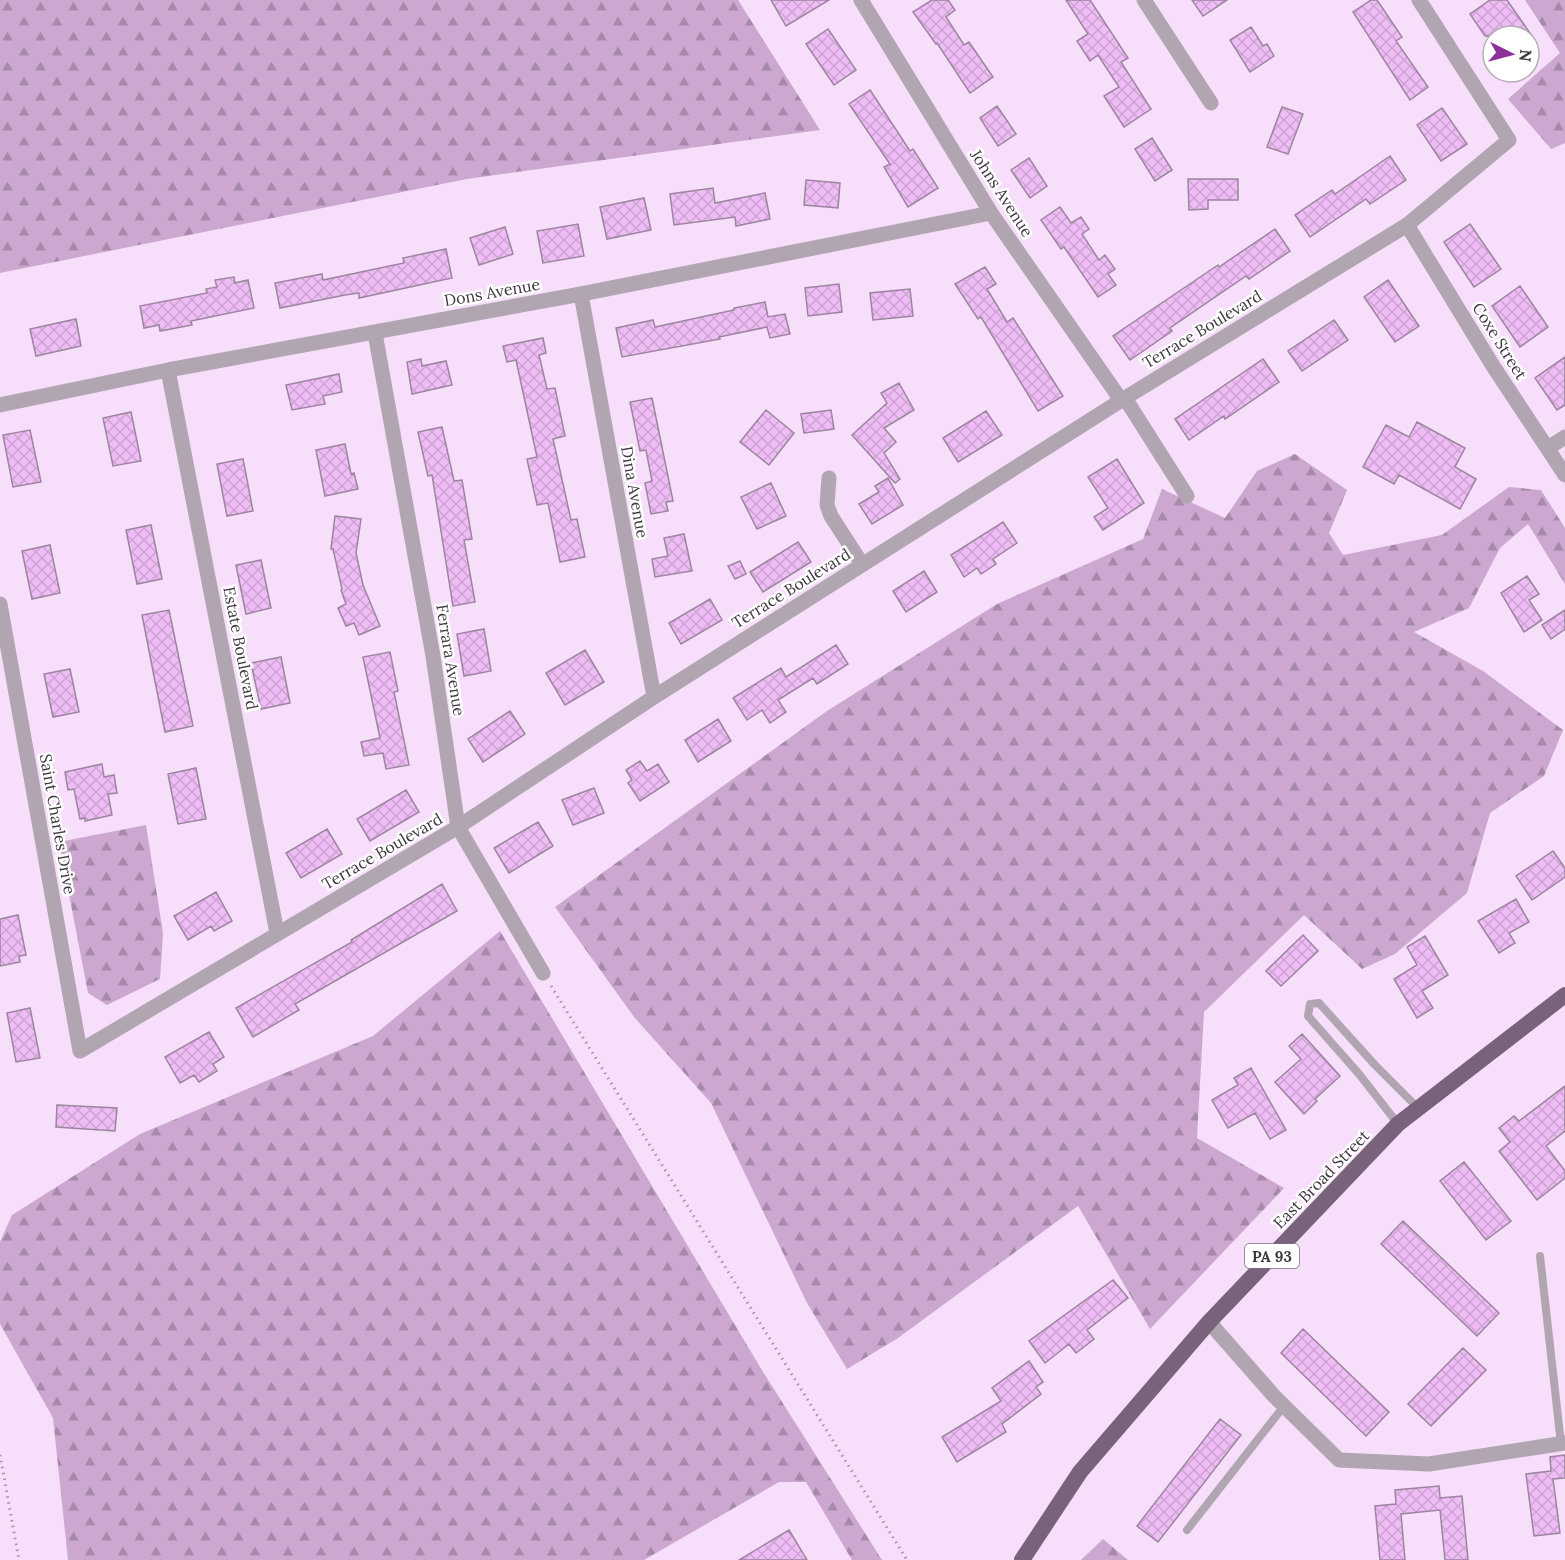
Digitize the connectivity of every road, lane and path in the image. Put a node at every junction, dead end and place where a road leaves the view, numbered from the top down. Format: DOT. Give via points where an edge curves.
graph roads {
  1 [pos="861,0"];
  2 [pos="1144,0"];
  3 [pos="1419,0"];
  4 [pos="1211,103"];
  5 [pos="991,213"];
  6 [pos="1407,225"];
  7 [pos="581,294"];
  8 [pos="375,333"];
  9 [pos="168,370"];
  10 [pos="1123,399"];
  11 [pos="0,405"];
  12 [pos="1565,437"];
  13 [pos="1548,448"];
  14 [pos="1565,475"];
  15 [pos="829,478"];
  16 [pos="1187,496"];
  17 [pos="862,564"];
  18 [pos="0,604"];
  19 [pos="654,697"];
  20 [pos="458,827"];
  21 [pos="277,933"];
  22 [pos="543,973"];
  23 [pos="1565,995"];
  24 [pos="80,1050"];
  25 [pos="1419,1108"];
  26 [pos="1398,1124"];
  27 [pos="1540,1256"];
  28 [pos="1209,1322"];
  29 [pos="1284,1406"];
  30 [pos="1563,1444"];
  31 [pos="0,1455"];
  32 [pos="1187,1530"];
  33 [pos="20,1560"];
  34 [pos="908,1560"];
  35 [pos="1022,1560"];
  1 -- 5 [label="street, Johns Avenue"];
  2 -- 4 [label="street"];
  3 -- 6 [label="street, Terrace Boulevard" via="1509,140"];
  5 -- 7 [label="street, Dons Avenue"];
  5 -- 10 [label="street, Johns Avenue"];
  6 -- 10 [label="street, Terrace Boulevard"];
  6 -- 13 [label="street, Coxe Street"];
  7 -- 8 [label="street, Dons Avenue"];
  7 -- 19 [label="street, Dina Avenue"];
  8 -- 9 [label="street, Dons Avenue"];
  8 -- 20 [label="street, Ferrara Avenue" via="433,656"];
  9 -- 11 [label="street, Dons Avenue"];
  9 -- 21 [label="street, Estate Boulevard"];
  10 -- 16 [label="street, Johns Avenue"];
  10 -- 17 [label="street, Terrace Boulevard"];
  12 -- 13 [label="street"];
  13 -- 14 [label="street, Coxe Street"];
  15 -- 17 [label="street" via="827,505 831,516"];
  17 -- 19 [label="street, Terrace Boulevard"];
  18 -- 24 [label="street, Saint Charles Drive"];
  19 -- 20 [label="street, Terrace Boulevard"];
  20 -- 21 [label="street, Terrace Boulevard"];
  20 -- 22 [label="street, Ferrara Avenue"];
  21 -- 24 [label="street, Terrace Boulevard"];
  22 -- 34 [label="path"];
  23 -- 25 [label="highway, East Broad Street / PA 93"];
  25 -- 26 [label="highway, East Broad Street / PA 93"];
  25 -- 26 [label="lane" via="1319,1003 1311,1004 1308,1016"];
  26 -- 28 [label="highway, East Broad Street / PA 93"];
  27 -- 30 [label="lane"];
  28 -- 29 [label="street"];
  28 -- 35 [label="highway, East Broad Street / PA 93" via="1080,1472"];
  29 -- 30 [label="street" via="1339,1460 1429,1464"];
  29 -- 32 [label="lane"];
  31 -- 33 [label="path"];
}
